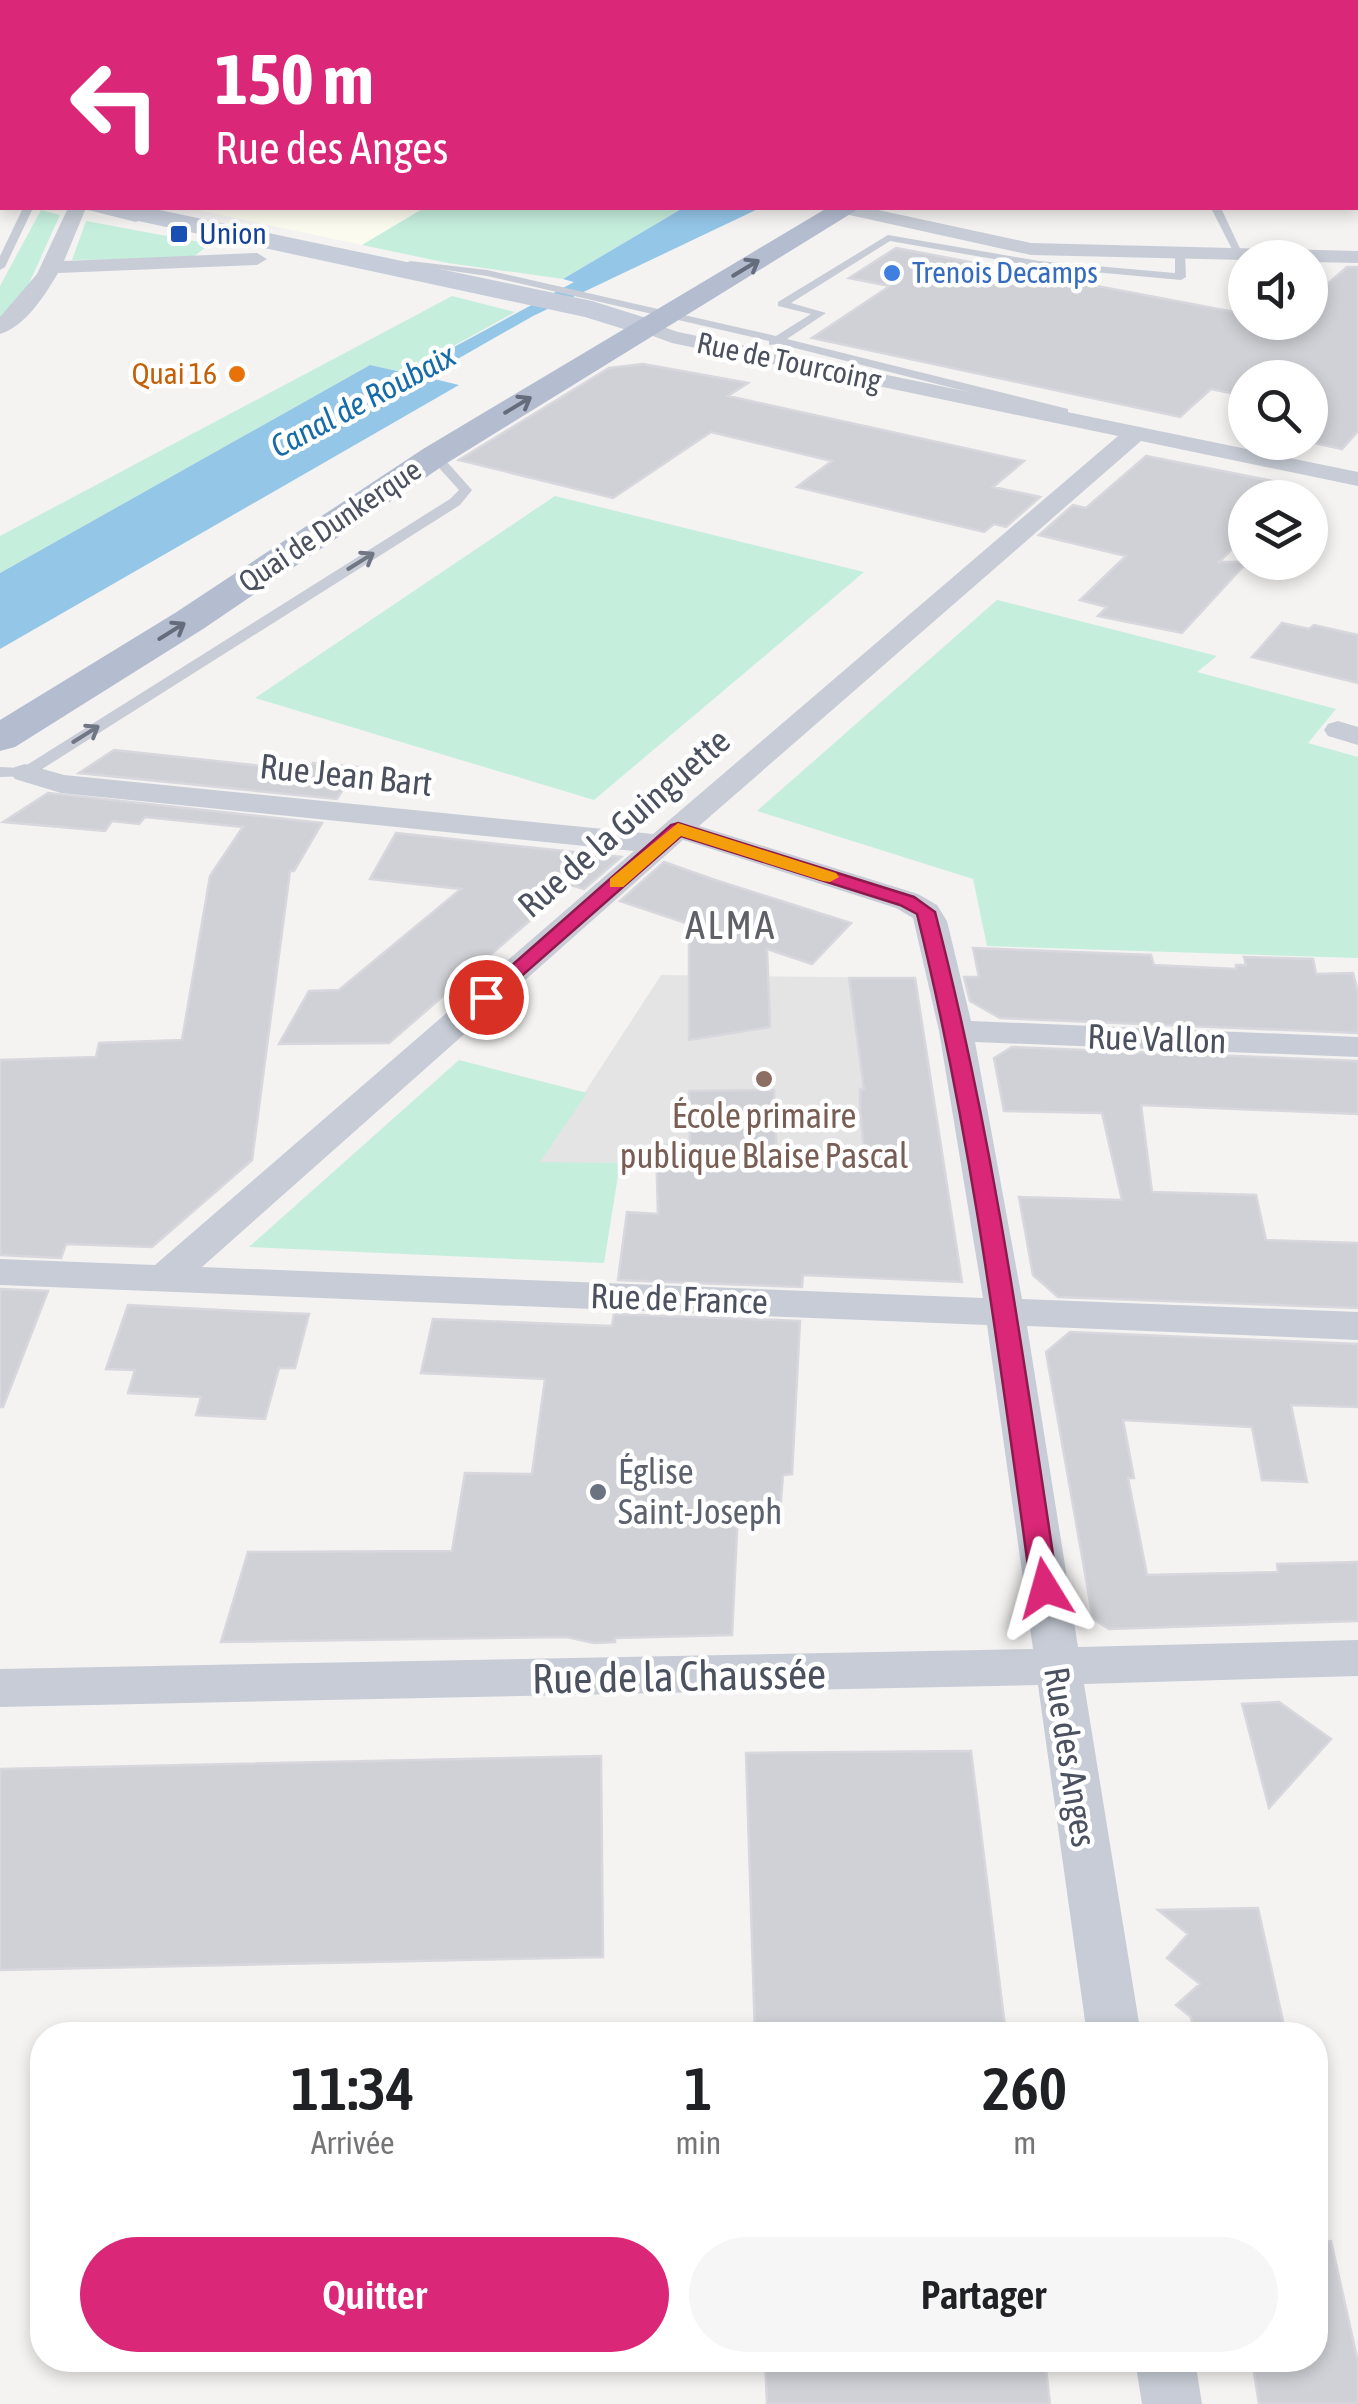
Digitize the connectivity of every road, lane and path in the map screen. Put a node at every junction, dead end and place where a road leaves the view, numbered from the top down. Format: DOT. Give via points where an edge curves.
graph roads {
  1 [pos="27,210"];
  2 [pos="76,210"];
  3 [pos="96,210"];
  4 [pos="124,210"];
  5 [pos="155,210"];
  6 [pos="801,210"];
  7 [pos="841,210"];
  8 [pos="854,210"];
  9 [pos="1217,210"];
  10 [pos="1232,240"];
  11 [pos="1180,254"];
  12 [pos="1228,255"];
  13 [pos="1328,257"];
  14 [pos="1358,258"];
  15 [pos="257,259"];
  16 [pos="0,267"];
  17 [pos="53,267"];
  18 [pos="499,286"];
  19 [pos="628,315"];
  20 [pos="0,328"];
  21 [pos="768,347"];
  22 [pos="1137,432"];
  23 [pos="1183,441"];
  24 [pos="435,456"];
  25 [pos="1358,479"];
  26 [pos="0,696"];
  27 [pos="0,738"];
  28 [pos="12,773"];
  29 [pos="670,836"];
  30 [pos="956,1031"];
  31 [pos="1358,1048"];
  32 [pos="0,1272"];
  33 [pos="165,1278"];
  34 [pos="1005,1314"];
  35 [pos="1358,1326"];
  36 [pos="1358,1658"];
  37 [pos="1056,1667"];
  38 [pos="0,1688"];
  39 [pos="1112,2022"];
  40 [pos="1167,2372"];
  41 [pos="1172,2404"];
  1 -- 16 [label="lane"];
  2 -- 17 [label="street"];
  3 -- 18 [label="lane"];
  4 -- 18 [label="street"];
  5 -- 18 [label="lane"];
  6 -- 19 [label="main road"];
  19 -- 7 [label="main road, one-way"];
  8 -- 11 [label="street" via="1031,249"];
  9 -- 10 [label="lane"];
  11 -- 12 [label="street"];
  11 -- 21 [label="lane" via="1181,278 1039,264 888,238 782,304 820,313"];
  13 -- 14 [label="street"];
  15 -- 17 [label="street"];
  17 -- 20 [label="street" via="32,299"];
  18 -- 19 [label="street"];
  19 -- 21 [label="street, Rue de Tourcoing"];
  24 -- 19 [label="main road, Quai de Dunkerque, one-way"];
  19 -- 26 [label="main road, Quai de Dunkerque"];
  21 -- 22 [label="street, Rue de Tourcoing"];
  21 -- 23 [label="lane"];
  22 -- 23 [label="street, Rue de Tourcoing"];
  22 -- 29 [label="street, Rue de la Guinguette"];
  23 -- 25 [label="street, Rue de Tourcoing"];
  27 -- 24 [label="main road, Quai de Dunkerque, one-way"];
  28 -- 24 [label="lane, one-way" via="455,502 466,490"];
  28 -- 29 [label="street, Rue Jean Bart" via="214,800"];
  29 -- 30 [label="street, Rue des Anges" via="920,908 931,920"];
  29 -- 33 [label="street, Rue de la Guinguette"];
  30 -- 31 [label="street, Rue Vallon"];
  30 -- 34 [label="street, Rue des Anges"];
  32 -- 33 [label="street, Rue de France"];
  33 -- 34 [label="street, Rue de France"];
  34 -- 35 [label="street, Rue de France"];
  34 -- 37 [label="street, Rue des Anges"];
  36 -- 37 [label="street, Rue de la Chaussée"];
  37 -- 38 [label="street, Rue de la Chaussée"];
  37 -- 39 [label="street, Rue des Anges"];
  40 -- 41 [label="street"];
}
